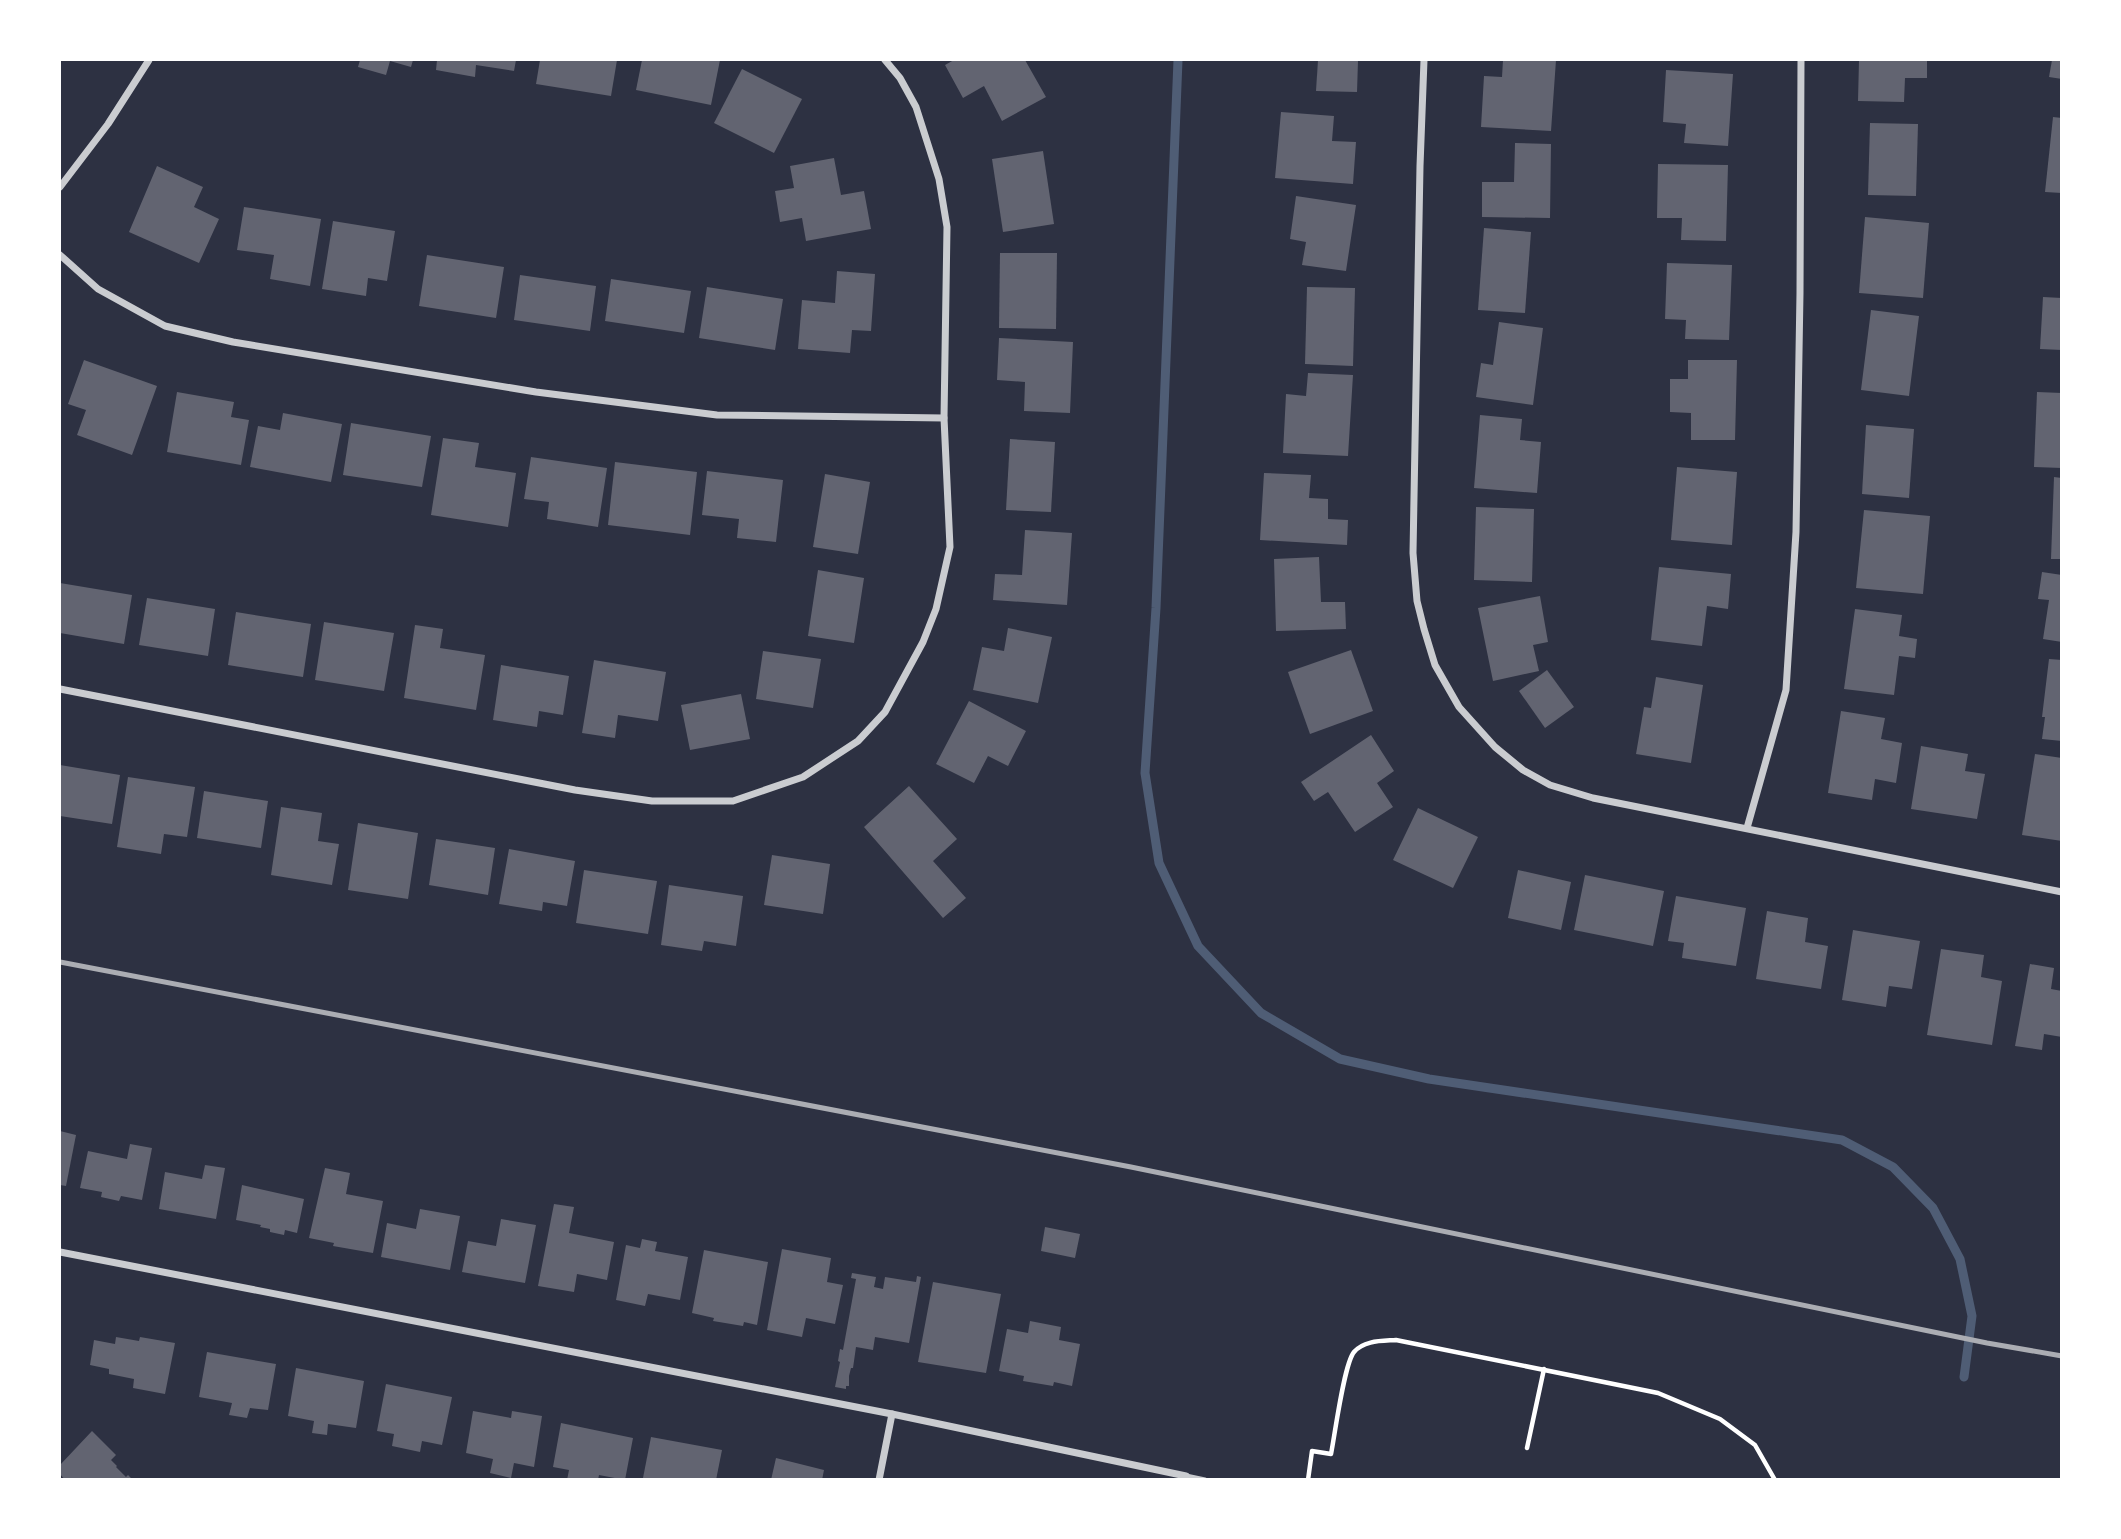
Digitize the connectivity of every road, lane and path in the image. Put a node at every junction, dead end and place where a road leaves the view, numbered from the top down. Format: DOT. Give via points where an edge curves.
graph roads {
  1 [pos="149,60"];
  2 [pos="885,60"];
  3 [pos="1424,60"];
  4 [pos="1801,60"];
  5 [pos="60,187"];
  6 [pos="60,255"];
  7 [pos="944,418"];
  8 [pos="60,688"];
  9 [pos="1747,828"];
  10 [pos="2062,892"];
  11 [pos="60,1252"];
  12 [pos="1544,1369"];
  13 [pos="892,1414"];
  14 [pos="1527,1448"];
  15 [pos="1186,1476"];
  16 [pos="880,1479"];
  17 [pos="1205,1479"];
  18 [pos="1308,1479"];
  19 [pos="1775,1479"];
  1 -- 5 [label="street"];
  2 -- 7 [label="street" via="916,107 939,179 947,228"];
  3 -- 9 [label="street" via="1413,553 1417,601 1436,665 1459,707 1495,747 1550,785 1593,798"];
  4 -- 9 [label="street" via="1796,532 1786,690"];
  6 -- 7 [label="street" via="99,289 165,326 233,342 536,392 717,415"];
  7 -- 8 [label="street" via="950,547 923,642 885,712 858,741 803,777 733,801 652,801 575,790"];
  9 -- 10 [label="street"];
  11 -- 13 [label="street"];
  12 -- 14 [label="path"];
  12 -- 18 [label="path" via="1396,1340 1368,1343 1354,1352 1346,1373 1331,1454 1312,1451"];
  12 -- 19 [label="path" via="1658,1392 1720,1419 1755,1445"];
  13 -- 15 [label="street"];
  13 -- 16 [label="street"];
  15 -- 17 [label="lane"];
}
